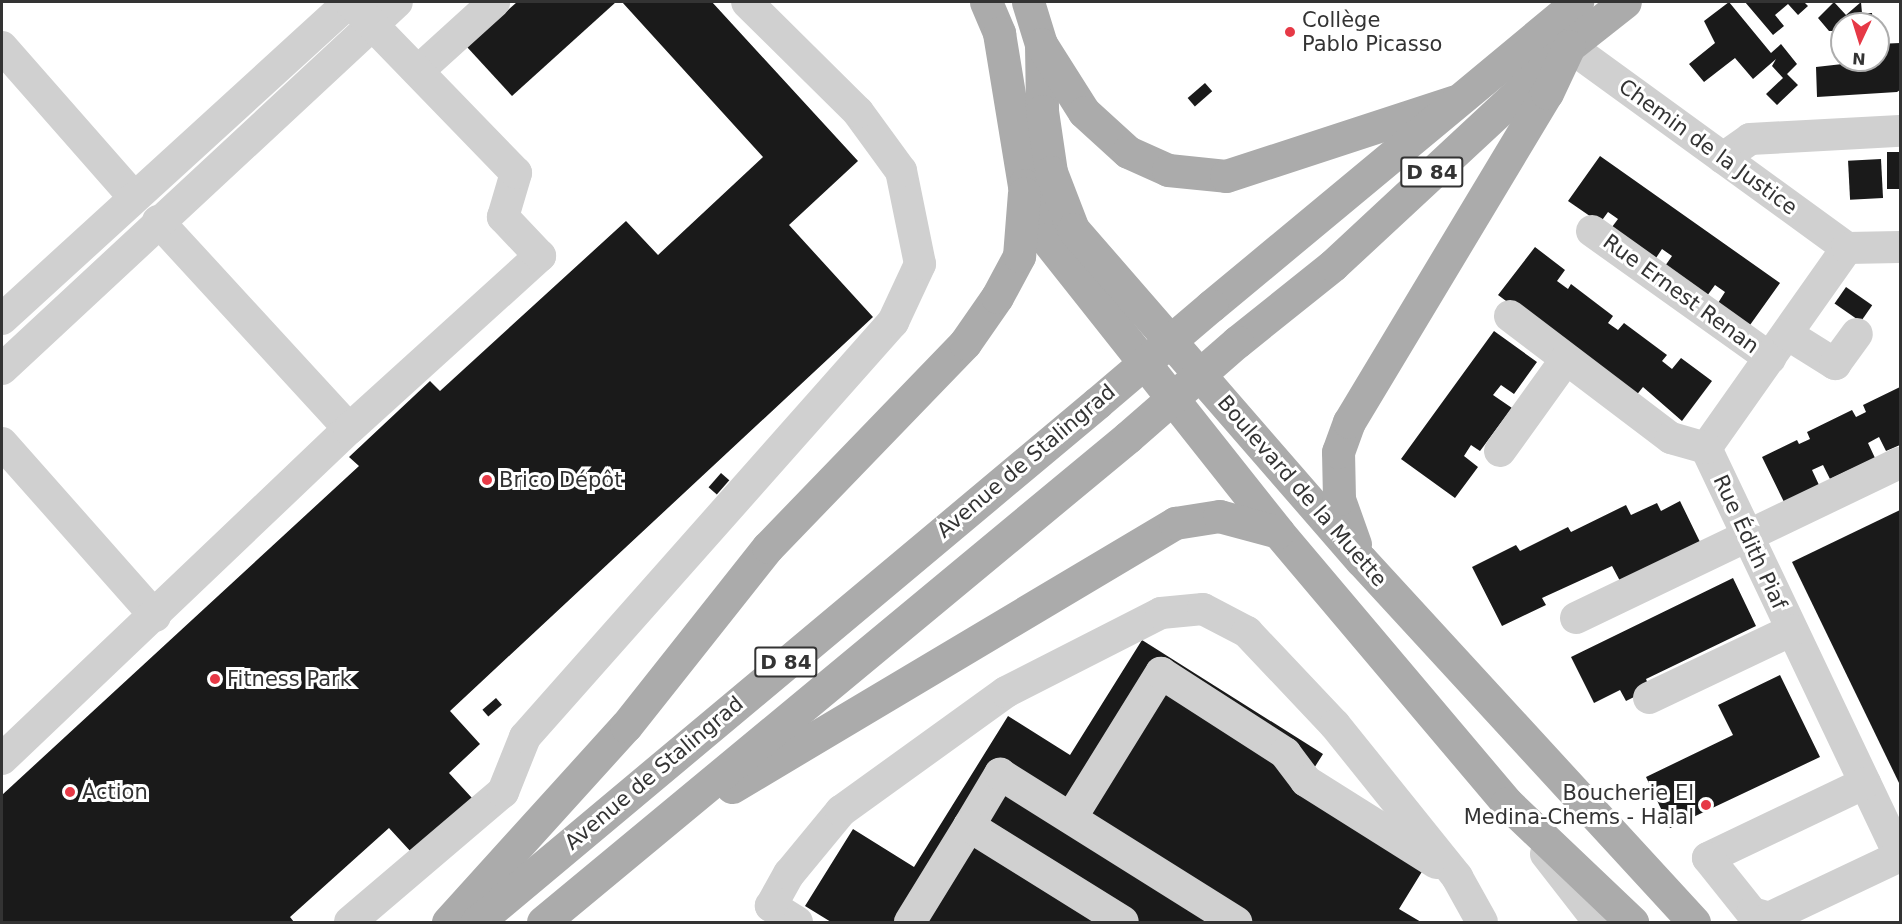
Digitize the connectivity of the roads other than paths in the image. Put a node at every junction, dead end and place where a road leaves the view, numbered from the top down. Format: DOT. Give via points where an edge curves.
graph roads {
  1 [pos="350,2"];
  2 [pos="397,2"];
  3 [pos="494,2"];
  4 [pos="747,2"];
  5 [pos="986,2"];
  6 [pos="1028,2"];
  7 [pos="1577,2"];
  8 [pos="1625,2"];
  9 [pos="372,24"];
  10 [pos="1041,44"];
  11 [pos="1569,46"];
  12 [pos="2,47"];
  13 [pos="418,71"];
  14 [pos="1455,101"];
  15 [pos="1900,131"];
  16 [pos="1724,158"];
  17 [pos="1024,185"];
  18 [pos="134,197"];
  19 [pos="158,221"];
  20 [pos="1592,231"];
  21 [pos="1900,247"];
  22 [pos="1847,248"];
  23 [pos="1510,316"];
  24 [pos="2,319"];
  25 [pos="1857,334"];
  26 [pos="1778,346"];
  27 [pos="1566,359"];
  28 [pos="2,369"];
  29 [pos="348,429"];
  30 [pos="2,443"];
  31 [pos="1706,448"];
  32 [pos="1500,451"];
  33 [pos="1900,463"];
  34 [pos="1278,532"];
  35 [pos="1747,536"];
  36 [pos="1361,560"];
  37 [pos="155,616"];
  38 [pos="1576,618"];
  39 [pos="1791,630"];
  40 [pos="1649,698"];
  41 [pos="2,759"];
  42 [pos="1865,783"];
  43 [pos="1508,803"];
  44 [pos="1071,818"];
  45 [pos="969,826"];
  46 [pos="643,840"];
  47 [pos="1900,856"];
  48 [pos="1457,877"];
  49 [pos="350,922"];
  50 [pos="448,922"];
  51 [pos="477,922"];
  52 [pos="543,922"];
  53 [pos="797,922"];
  54 [pos="910,922"];
  55 [pos="1123,922"];
  56 [pos="1236,922"];
  57 [pos="1482,922"];
  58 [pos="1599,922"];
  59 [pos="1632,922"];
  60 [pos="1694,922"];
  1 -- 9 [label="street"];
  1 -- 18 [label="street"];
  2 -- 9 [label="street"];
  3 -- 13 [label="street"];
  4 -- 49 [label="street" via="858,112 901,171 920,264 893,322 525,737 503,792"];
  5 -- 17 [label="main road, Boulevard de la Muette" via="999,33"];
  6 -- 10 [label="main road, Boulevard de la Muette"];
  7 -- 14 [label="main road, Avenue de Stalingrad / D 84"];
  8 -- 11 [label="main road, Avenue de Stalingrad / D 84"];
  9 -- 13 [label="street"];
  9 -- 19 [label="street"];
  10 -- 14 [label="main road" via="1084,112 1128,152 1168,170 1226,176"];
  10 -- 36 [label="main road, Boulevard de la Muette" via="1042,111 1051,172 1073,229"];
  11 -- 16 [label="street, Chemin de la Justice"];
  11 -- 36 [label="main road" via="1542,102 1349,422 1338,452 1339,499"];
  11 -- 46 [label="main road, Avenue de Stalingrad / D 84, bridge" via="1333,265"];
  12 -- 18 [label="street"];
  13 -- 29 [label="street" via="516,173 503,217 540,256"];
  14 -- 51 [label="main road, Avenue de Stalingrad / D 84, bridge"];
  15 -- 16 [label="street" via="1750,139"];
  16 -- 22 [label="street, Chemin de la Justice"];
  17 -- 34 [label="main road, Boulevard de la Muette" via="1046,239"];
  17 -- 50 [label="main road" via="1019,256 965,343 768,547 626,726"];
  18 -- 24 [label="street"];
  19 -- 28 [label="street"];
  19 -- 29 [label="street"];
  20 -- 26 [label="street, Rue Ernest Renan"];
  21 -- 22 [label="street"];
  22 -- 26 [label="street, Rue Édith Piaf"];
  23 -- 27 [label="street"];
  25 -- 26 [label="street, Rue Ernest Renan" via="1835,364"];
  26 -- 31 [label="street, Rue Édith Piaf"];
  27 -- 31 [label="street" via="1671,438"];
  27 -- 32 [label="street"];
  29 -- 37 [label="street"];
  30 -- 37 [label="street"];
  31 -- 35 [label="street, Rue Édith Piaf"];
  33 -- 35 [label="street"];
  34 -- 43 [label="main road, Boulevard de la Muette"];
  34 -- 46 [label="main road" via="1219,516 1175,523"];
  35 -- 38 [label="street"];
  35 -- 39 [label="street, Rue Édith Piaf"];
  36 -- 60 [label="main road, Boulevard de la Muette"];
  37 -- 41 [label="street"];
  39 -- 40 [label="street"];
  39 -- 42 [label="street, Rue Édith Piaf"];
  42 -- 47 [label="street, Rue Édith Piaf"];
  42 -- 47 [label="street" via="1708,858 1752,913 1769,918"];
  43 -- 58 [label="street"];
  43 -- 59 [label="main road, Boulevard de la Muette"];
  44 -- 45 [label="street" via="1000,774"];
  44 -- 48 [label="street" via="1161,673 1285,753 1306,781"];
  44 -- 56 [label="street"];
  45 -- 54 [label="street"];
  45 -- 55 [label="street"];
  46 -- 52 [label="main road, Avenue de Stalingrad / D 84"];
  48 -- 53 [label="street" via="1335,725 1247,632 1203,609 1161,614 1006,692 841,811 789,874 771,906"];
  48 -- 57 [label="street"];
}
